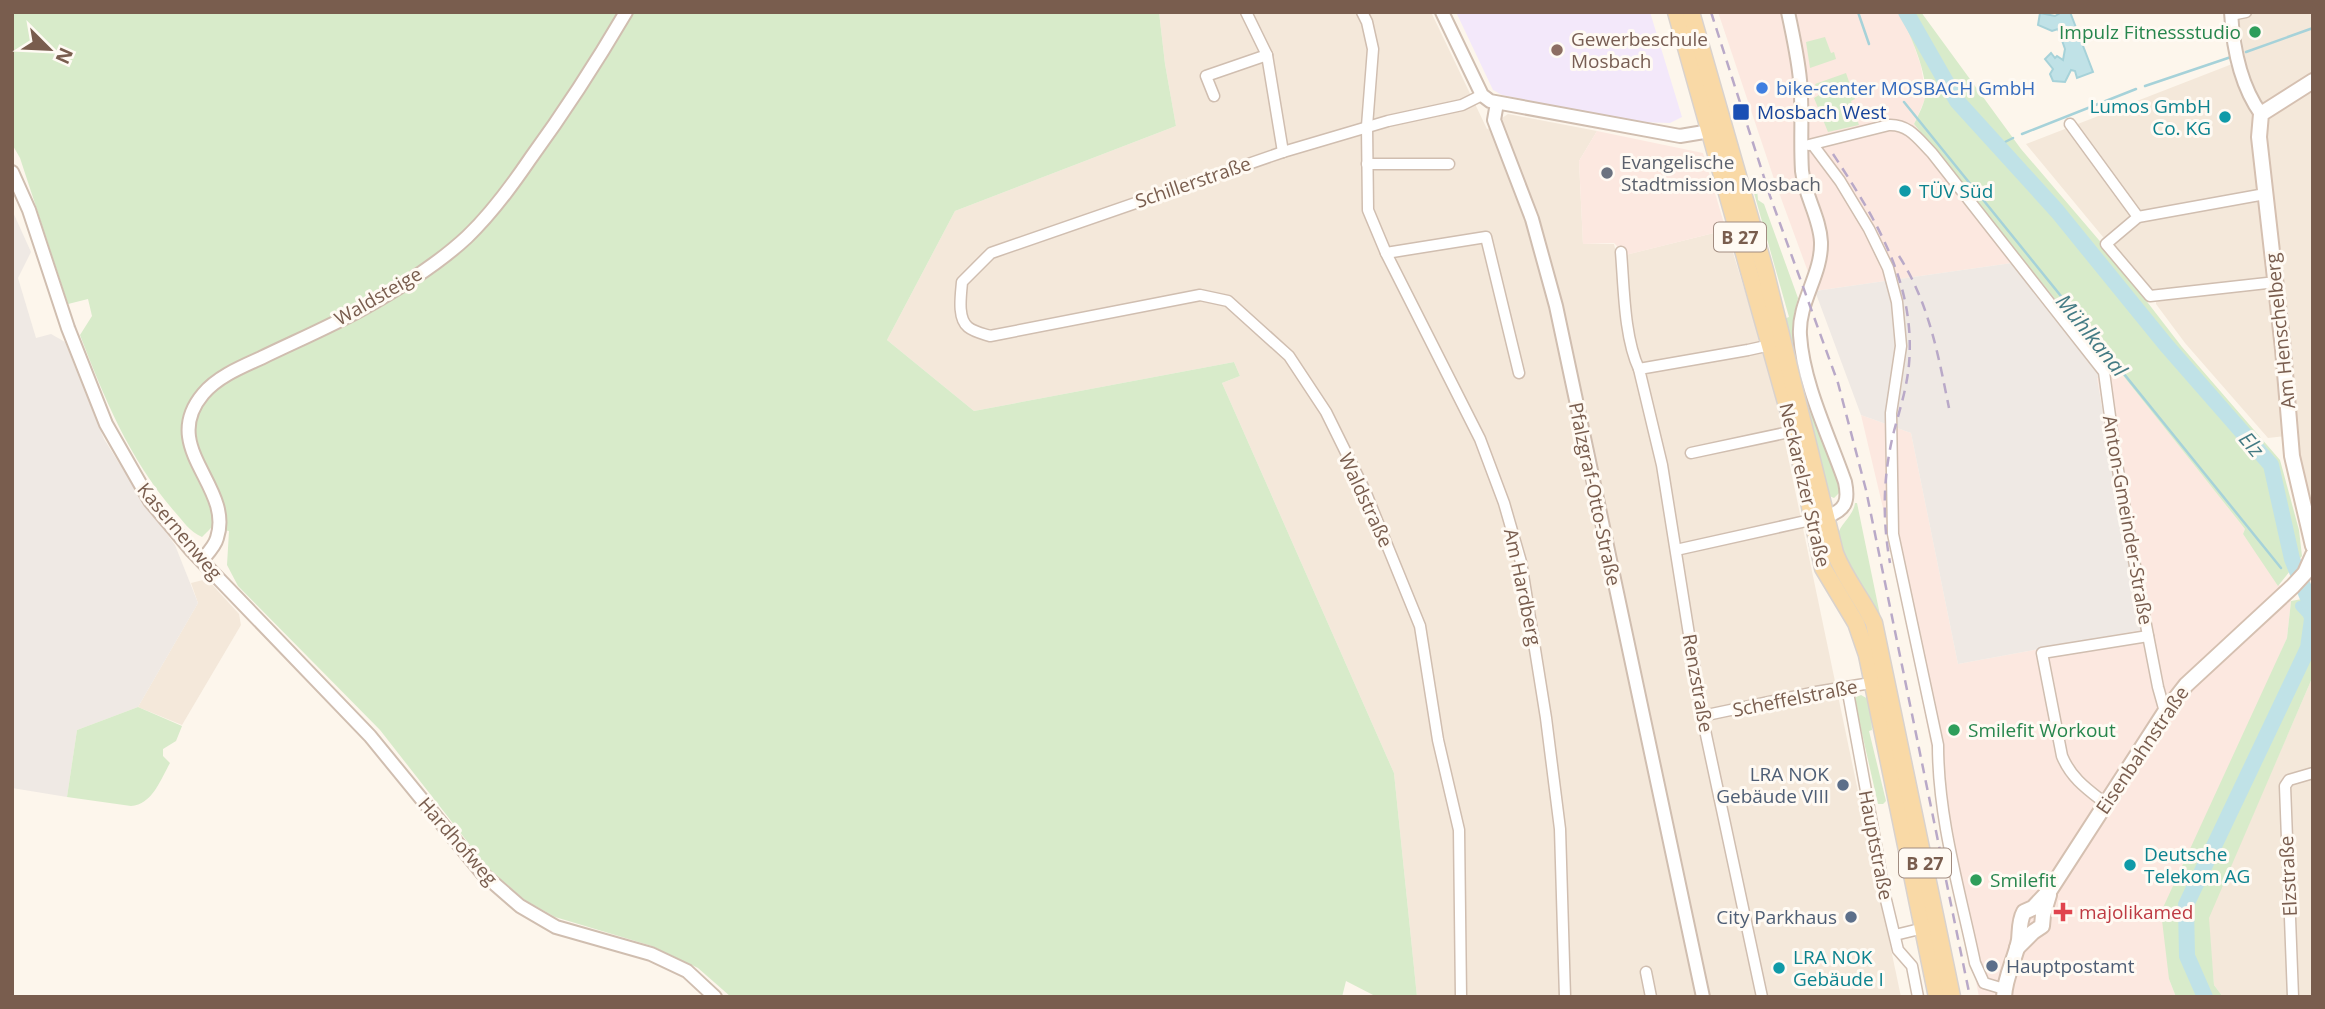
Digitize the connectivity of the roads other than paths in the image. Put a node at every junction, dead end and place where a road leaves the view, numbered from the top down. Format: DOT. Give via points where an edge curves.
graph roads {
  1 [pos="626,12"];
  2 [pos="1246,12"];
  3 [pos="1362,12"];
  4 [pos="1442,12"];
  5 [pos="1676,12"];
  6 [pos="1691,12"];
  7 [pos="1788,12"];
  8 [pos="2246,12"];
  9 [pos="2231,14"];
  10 [pos="1267,55"];
  11 [pos="2313,81"];
  12 [pos="1482,95"];
  13 [pos="1214,96"];
  14 [pos="1497,103"];
  15 [pos="2261,114"];
  16 [pos="2070,124"];
  17 [pos="1367,127"];
  18 [pos="1716,130"];
  19 [pos="1807,145"];
  20 [pos="1283,152"];
  21 [pos="1367,164"];
  22 [pos="1449,164"];
  23 [pos="12,172"];
  24 [pos="2265,194"];
  25 [pos="2138,217"];
  26 [pos="1621,252"];
  27 [pos="1386,253"];
  28 [pos="2276,282"];
  29 [pos="969,328"];
  30 [pos="1781,330"];
  31 [pos="1770,343"];
  32 [pos="1639,369"];
  33 [pos="1519,373"];
  34 [pos="1794,431"];
  35 [pos="1691,453"];
  36 [pos="1811,520"];
  37 [pos="2313,546"];
  38 [pos="1676,550"];
  39 [pos="202,560"];
  40 [pos="2310,565"];
  41 [pos="251,612"];
  42 [pos="2148,636"];
  43 [pos="1880,682"];
  44 [pos="1847,687"];
  45 [pos="2165,712"];
  46 [pos="1702,716"];
  47 [pos="2313,773"];
  48 [pos="2105,803"];
  49 [pos="1930,927"];
  50 [pos="1895,935"];
  51 [pos="1646,972"];
  52 [pos="2004,993"];
  53 [pos="715,997"];
  54 [pos="1461,997"];
  55 [pos="1565,997"];
  56 [pos="1650,997"];
  57 [pos="1703,997"];
  58 [pos="1762,997"];
  59 [pos="1918,997"];
  60 [pos="1937,997"];
  61 [pos="1952,997"];
  62 [pos="2293,997"];
  1 -- 39 [label="street, Waldsteige" via="573,101 496,208 465,239 360,310 233,371 204,392 191,414 189,437 220,517 217,539"];
  2 -- 10 [label="street"];
  3 -- 17 [label="street, Am Hardberg" via="1373,50"];
  4 -- 12 [label="street"];
  5 -- 18 [label="main road, Neckarelzer Straße / B 27"];
  6 -- 18 [label="main road, B 27"];
  7 -- 19 [label="street"];
  8 -- 9 [label="street"];
  9 -- 15 [label="street" via="2248,96"];
  10 -- 13 [label="street" via="1206,76"];
  10 -- 20 [label="street"];
  11 -- 15 [label="main road"];
  12 -- 14 [label="street"];
  12 -- 17 [label="street, Schillerstraße"];
  14 -- 18 [label="street" via="1680,136"];
  14 -- 57 [label="street, Pfalzgraf-Otto-Straße" via="1494,120 1532,219 1556,306"];
  15 -- 24 [label="main road, Am Henschelberg" via="2259,153"];
  16 -- 25 [label="street"];
  17 -- 20 [label="street, Schillerstraße"];
  17 -- 21 [label="street, Am Hardberg"];
  18 -- 30 [label="main road, B 27"];
  18 -- 31 [label="main road, Neckarelzer Straße / B 27"];
  19 -- 36 [label="street" via="1806,194 1821,242 1818,268 1800,324 1801,348 1847,496 1840,511"];
  19 -- 42 [label="street, Anton-Gmeinder-Straße" via="1897,124 1913,132 2104,372"];
  19 -- 52 [label="street" via="1840,181 1869,229 1894,287 1901,346 1891,413 1893,534 1938,745 1944,813 1975,963 1984,983"];
  20 -- 29 [label="street, Schillerstraße" via="991,253 962,282 960,307"];
  21 -- 22 [label="street"];
  21 -- 27 [label="street, Am Hardberg" via="1368,210"];
  23 -- 39 [label="street, Kasernenweg" via="106,424 150,500"];
  24 -- 25 [label="street"];
  24 -- 28 [label="main road, Am Henschelberg"];
  25 -- 28 [label="street" via="2106,244 2150,296"];
  26 -- 32 [label="street, Renzstraße" via="1629,328"];
  27 -- 33 [label="street" via="1486,237"];
  27 -- 55 [label="street, Am Hardberg" via="1480,439 1521,562 1560,830"];
  28 -- 37 [label="main road, Am Henschelberg" via="2292,456"];
  29 -- 54 [label="street, Waldstraße" via="990,336 1007,334 1200,295 1228,301 1289,355 1326,412 1365,491 1420,626 1438,740 1459,830"];
  30 -- 31 [label="street"];
  30 -- 36 [label="main road, B 27"];
  31 -- 32 [label="street"];
  31 -- 34 [label="main road, Neckarelzer Straße / B 27"];
  32 -- 38 [label="street, Renzstraße"];
  34 -- 35 [label="street"];
  34 -- 36 [label="main road, Neckarelzer Straße / B 27"];
  36 -- 38 [label="street"];
  36 -- 43 [label="main road, B 27" via="1874,623"];
  38 -- 46 [label="street, Renzstraße"];
  39 -- 41 [label="street, Kasernenweg"];
  40 -- 45 [label="main road, Eisenbahnstraße" via="2186,685"];
  41 -- 53 [label="street, Hardhofweg" via="370,736 482,873 520,906 556,927 651,954 687,971"];
  42 -- 45 [label="street, Anton-Gmeinder-Straße"];
  42 -- 48 [label="street" via="2042,653 2062,757 2077,781"];
  43 -- 44 [label="street, Scheffelstraße"];
  43 -- 49 [label="main road, B 27"];
  44 -- 46 [label="street, Scheffelstraße"];
  44 -- 50 [label="street, Hauptstraße"];
  45 -- 48 [label="main road, Eisenbahnstraße"];
  46 -- 58 [label="street, Renzstraße"];
  47 -- 62 [label="street, Elzstraße" via="2289,780 2285,786"];
  48 -- 52 [label="main road, Eisenbahnstraße" via="2038,911 2024,912 2027,928 2007,974"];
  49 -- 50 [label="street"];
  49 -- 60 [label="main road, B 27"];
  49 -- 61 [label="main road, B 27"];
  50 -- 59 [label="street, Hauptstraße" via="1898,950 1912,966"];
  51 -- 56 [label="street"];
}
